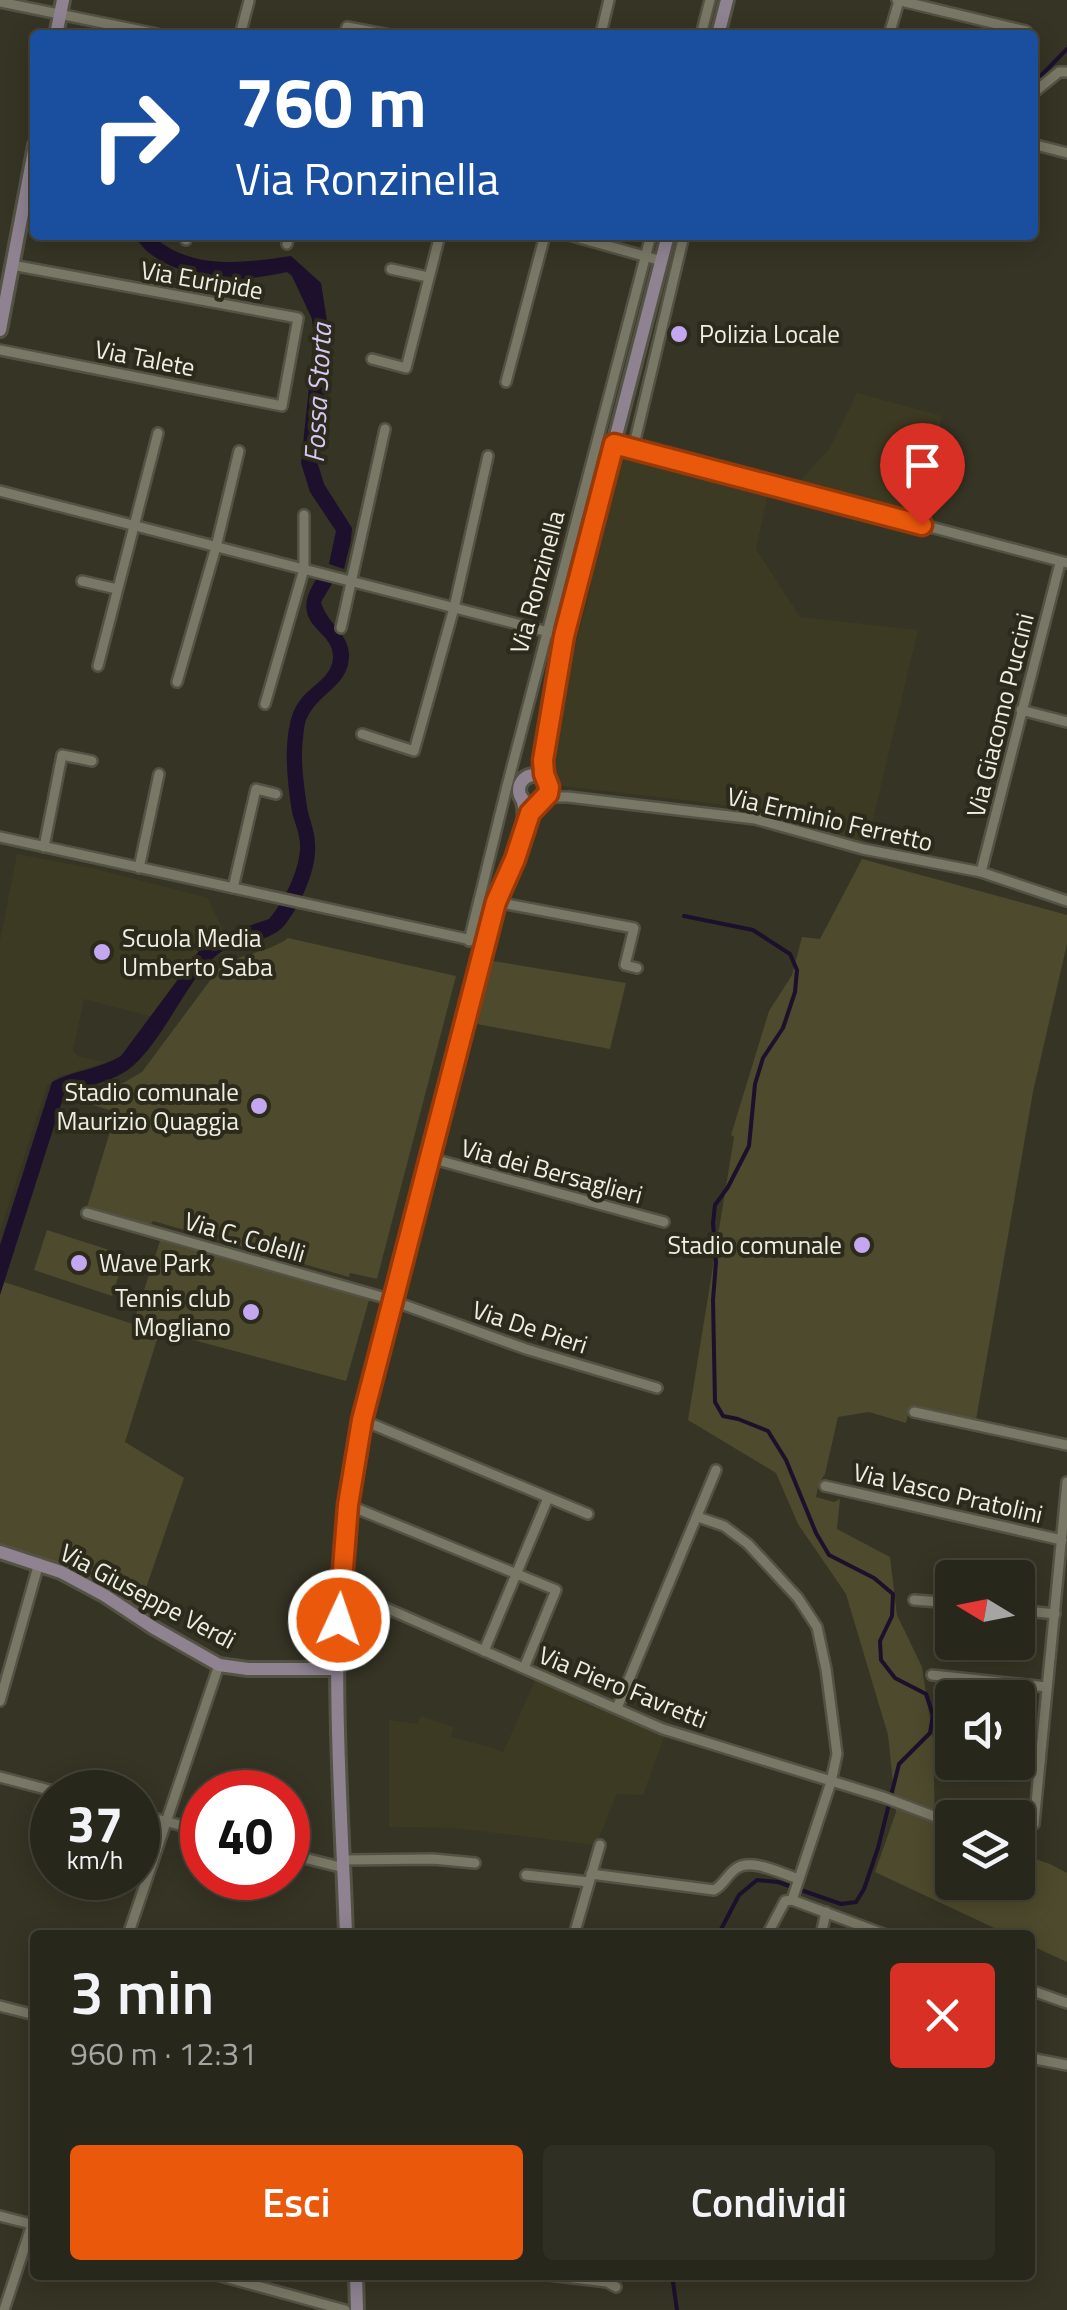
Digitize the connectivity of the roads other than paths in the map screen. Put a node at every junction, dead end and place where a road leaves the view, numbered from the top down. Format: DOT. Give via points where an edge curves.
graph roads {
  1 [pos="609,0"];
  2 [pos="710,0"];
  3 [pos="727,0"];
  4 [pos="898,0"];
  5 [pos="249,1"];
  6 [pos="0,2"];
  7 [pos="62,6"];
  8 [pos="602,29"];
  9 [pos="143,30"];
  10 [pos="241,30"];
  11 [pos="702,30"];
  12 [pos="719,30"];
  13 [pos="890,30"];
  14 [pos="1022,30"];
  15 [pos="1067,72"];
  16 [pos="1038,89"];
  17 [pos="1038,146"];
  18 [pos="1067,153"];
  19 [pos="30,188"];
  20 [pos="439,240"];
  21 [pos="544,240"];
  22 [pos="586,240"];
  23 [pos="650,240"];
  24 [pos="667,240"];
  25 [pos="683,240"];
  26 [pos="646,257"];
  27 [pos="662,260"];
  28 [pos="12,266"];
  29 [pos="391,268"];
  30 [pos="428,277"];
  31 [pos="0,330"];
  32 [pos="0,350"];
  33 [pos="372,359"];
  34 [pos="506,382"];
  35 [pos="282,406"];
  36 [pos="385,429"];
  37 [pos="158,434"];
  38 [pos="614,444"];
  39 [pos="634,449"];
  40 [pos="239,451"];
  41 [pos="488,456"];
  42 [pos="0,492"];
  43 [pos="304,515"];
  44 [pos="134,526"];
  45 [pos="216,547"];
  46 [pos="1063,565"];
  47 [pos="304,570"];
  48 [pos="82,582"];
  49 [pos="352,582"];
  50 [pos="118,589"];
  51 [pos="454,608"];
  52 [pos="341,628"];
  53 [pos="547,632"];
  54 [pos="564,636"];
  55 [pos="98,666"];
  56 [pos="178,682"];
  57 [pos="265,704"];
  58 [pos="1021,710"];
  59 [pos="1067,722"];
  60 [pos="362,734"];
  61 [pos="546,746"];
  62 [pos="92,762"];
  63 [pos="159,774"];
  64 [pos="525,778"];
  65 [pos="547,782"];
  66 [pos="276,794"];
  67 [pos="522,798"];
  68 [pos="580,798"];
  69 [pos="541,802"];
  70 [pos="522,835"];
  71 [pos="0,838"];
  72 [pos="44,847"];
  73 [pos="138,868"];
  74 [pos="981,872"];
  75 [pos="234,888"];
  76 [pos="1067,901"];
  77 [pos="496,902"];
  78 [pos="470,941"];
  79 [pos="485,944"];
  80 [pos="637,968"];
  81 [pos="430,1158"];
  82 [pos="87,1214"];
  83 [pos="664,1222"];
  84 [pos="392,1300"];
  85 [pos="657,1388"];
  86 [pos="914,1412"];
  87 [pos="362,1420"];
  88 [pos="1067,1445"];
  89 [pos="716,1470"];
  90 [pos="1067,1482"];
  91 [pos="826,1486"];
  92 [pos="548,1498"];
  93 [pos="348,1505"];
  94 [pos="588,1514"];
  95 [pos="698,1517"];
  96 [pos="1062,1540"];
  97 [pos="0,1552"];
  98 [pos="39,1563"];
  99 [pos="516,1574"];
  100 [pos="340,1588"];
  101 [pos="914,1600"];
  102 [pos="935,1602"];
  103 [pos="1035,1612"];
  104 [pos="1054,1614"];
  105 [pos="484,1651"];
  106 [pos="219,1665"];
  107 [pos="524,1668"];
  108 [pos="337,1669"];
  109 [pos="932,1675"];
  110 [pos="1048,1687"];
  111 [pos="0,1701"];
  112 [pos="617,1708"];
  113 [pos="1035,1761"];
  114 [pos="1040,1761"];
  115 [pos="0,1777"];
  116 [pos="831,1782"];
  117 [pos="30,1785"];
  118 [pos="1035,1814"];
  119 [pos="935,1816"];
  120 [pos="160,1820"];
  121 [pos="166,1822"];
  122 [pos="180,1826"];
  123 [pos="600,1844"];
  124 [pos="310,1858"];
  125 [pos="475,1863"];
  126 [pos="344,1864"];
  127 [pos="526,1875"];
  128 [pos="590,1878"];
  129 [pos="798,1881"];
  130 [pos="792,1898"];
  131 [pos="826,1912"];
  132 [pos="130,1930"];
  133 [pos="346,1930"];
  134 [pos="575,1930"];
  135 [pos="771,1930"];
  136 [pos="822,1930"];
  137 [pos="871,1930"];
  138 [pos="1035,1992"];
  139 [pos="1067,2003"];
  140 [pos="0,2006"];
  141 [pos="30,2014"];
  142 [pos="1035,2059"];
  143 [pos="1067,2065"];
  144 [pos="0,2216"];
  145 [pos="30,2220"];
  146 [pos="30,2233"];
  147 [pos="235,2280"];
  148 [pos="356,2280"];
  149 [pos="590,2280"];
  150 [pos="616,2287"];
  151 [pos="4,2310"];
  152 [pos="344,2310"];
  153 [pos="357,2310"];
  1 -- 8 [label="street"];
  2 -- 11 [label="street"];
  3 -- 12 [label="street"];
  4 -- 13 [label="street"];
  4 -- 14 [label="street"];
  5 -- 10 [label="street"];
  6 -- 7 [label="street"];
  7 -- 9 [label="street"];
  15 -- 16 [label="street"];
  17 -- 18 [label="street"];
  19 -- 28 [label="street"];
  20 -- 30 [label="street"];
  21 -- 34 [label="street"];
  22 -- 26 [label="street"];
  23 -- 26 [label="street, Via Ronzinella"];
  24 -- 27 [label="street, Via Ronzinella"];
  25 -- 39 [label="street"];
  26 -- 27 [label="street"];
  26 -- 53 [label="street, Via Ronzinella"];
  27 -- 38 [label="street, Via Ronzinella"];
  28 -- 31 [label="street"];
  28 -- 35 [label="street, Via Euripide" via="298,318"];
  29 -- 30 [label="street"];
  30 -- 33 [label="street" via="406,368"];
  32 -- 35 [label="street, Via Talete"];
  36 -- 49 [label="street"];
  37 -- 44 [label="street"];
  38 -- 39 [label="street"];
  38 -- 54 [label="street, Via Ronzinella"];
  39 -- 46 [label="street"];
  40 -- 45 [label="street"];
  41 -- 51 [label="street"];
  42 -- 44 [label="street"];
  43 -- 47 [label="street"];
  44 -- 45 [label="street"];
  44 -- 50 [label="street"];
  45 -- 47 [label="street"];
  45 -- 56 [label="street"];
  46 -- 58 [label="street, Via Giacomo Puccini"];
  47 -- 49 [label="street"];
  47 -- 57 [label="street"];
  48 -- 50 [label="street"];
  49 -- 51 [label="street"];
  49 -- 52 [label="street"];
  50 -- 55 [label="street"];
  51 -- 53 [label="street"];
  51 -- 60 [label="street" via="414,751"];
  53 -- 54 [label="street"];
  53 -- 78 [label="street, Via Ronzinella"];
  54 -- 61 [label="street, Via Ronzinella"];
  58 -- 59 [label="street"];
  58 -- 74 [label="street, Via Giacomo Puccini"];
  61 -- 64 [label="street, Via Ronzinella"];
  61 -- 65 [label="street, Via Ronzinella"];
  62 -- 72 [label="street" via="62,755"];
  63 -- 73 [label="street"];
  64 -- 65 [label="street"];
  64 -- 67 [label="street, Via Ronzinella"];
  65 -- 68 [label="street, Via Erminio Ferretto" via="556,792"];
  65 -- 69 [label="street, Via Ronzinella"];
  66 -- 75 [label="street" via="256,789"];
  67 -- 69 [label="street"];
  67 -- 70 [label="street, Via Ronzinella"];
  68 -- 69 [label="street, Via Erminio Ferretto"];
  68 -- 74 [label="street, Via Erminio Ferretto" via="755,820"];
  69 -- 70 [label="street, Via Ronzinella"];
  70 -- 77 [label="street, Via Ronzinella"];
  71 -- 72 [label="street"];
  72 -- 73 [label="street"];
  73 -- 75 [label="street"];
  74 -- 76 [label="street, Via Erminio Ferretto"];
  75 -- 78 [label="street"];
  77 -- 79 [label="street, Via Ronzinella"];
  77 -- 80 [label="street" via="634,928 625,965"];
  78 -- 79 [label="street"];
  79 -- 81 [label="street, Via Ronzinella"];
  81 -- 83 [label="street, Via dei Bersaglieri"];
  81 -- 84 [label="street, Via Ronzinella"];
  82 -- 84 [label="street, Via C. Colelli"];
  84 -- 85 [label="street, Via De Pieri"];
  84 -- 87 [label="street, Via Ronzinella"];
  86 -- 88 [label="street"];
  87 -- 92 [label="street"];
  87 -- 93 [label="street, Via Ronzinella"];
  89 -- 95 [label="street"];
  90 -- 96 [label="street"];
  91 -- 96 [label="street, Via Vasco Pratolini"];
  92 -- 94 [label="street"];
  92 -- 99 [label="street"];
  93 -- 99 [label="street"];
  93 -- 100 [label="street, Via Ronzinella"];
  95 -- 112 [label="street"];
  95 -- 116 [label="street" via="748,1544 817,1627 837,1754"];
  96 -- 104 [label="street"];
  97 -- 98 [label="street, Via Giuseppe Verdi"];
  98 -- 106 [label="street, Via Giuseppe Verdi"];
  98 -- 111 [label="street"];
  99 -- 105 [label="street"];
  99 -- 107 [label="street" via="556,1590"];
  100 -- 105 [label="street, Via Piero Favretti"];
  100 -- 108 [label="street, Via Ronzinella"];
  101 -- 102 [label="street"];
  103 -- 104 [label="street"];
  104 -- 110 [label="street"];
  105 -- 107 [label="street, Via Piero Favretti"];
  106 -- 108 [label="street, Via Giuseppe Verdi"];
  106 -- 121 [label="street"];
  107 -- 112 [label="street, Via Piero Favretti"];
  108 -- 126 [label="street, Via Ronzinella"];
  109 -- 110 [label="street"];
  110 -- 114 [label="street"];
  112 -- 116 [label="street, Via Piero Favretti"];
  113 -- 114 [label="street"];
  114 -- 118 [label="street"];
  115 -- 117 [label="street"];
  116 -- 119 [label="street, Via Piero Favretti"];
  116 -- 129 [label="street"];
  120 -- 121 [label="street"];
  121 -- 122 [label="street"];
  121 -- 132 [label="street"];
  123 -- 128 [label="street"];
  124 -- 126 [label="street"];
  125 -- 126 [label="street"];
  126 -- 133 [label="street, Via Ronzinella"];
  127 -- 128 [label="street"];
  128 -- 129 [label="street" via="714,1890 748,1864"];
  128 -- 134 [label="street"];
  129 -- 130 [label="street"];
  130 -- 131 [label="street"];
  130 -- 135 [label="street"];
  131 -- 136 [label="street"];
  131 -- 137 [label="street"];
  138 -- 139 [label="street"];
  140 -- 141 [label="street"];
  142 -- 143 [label="street"];
  144 -- 145 [label="street"];
  146 -- 151 [label="street"];
  147 -- 152 [label="street"];
  148 -- 153 [label="street"];
  149 -- 150 [label="street"];
}
